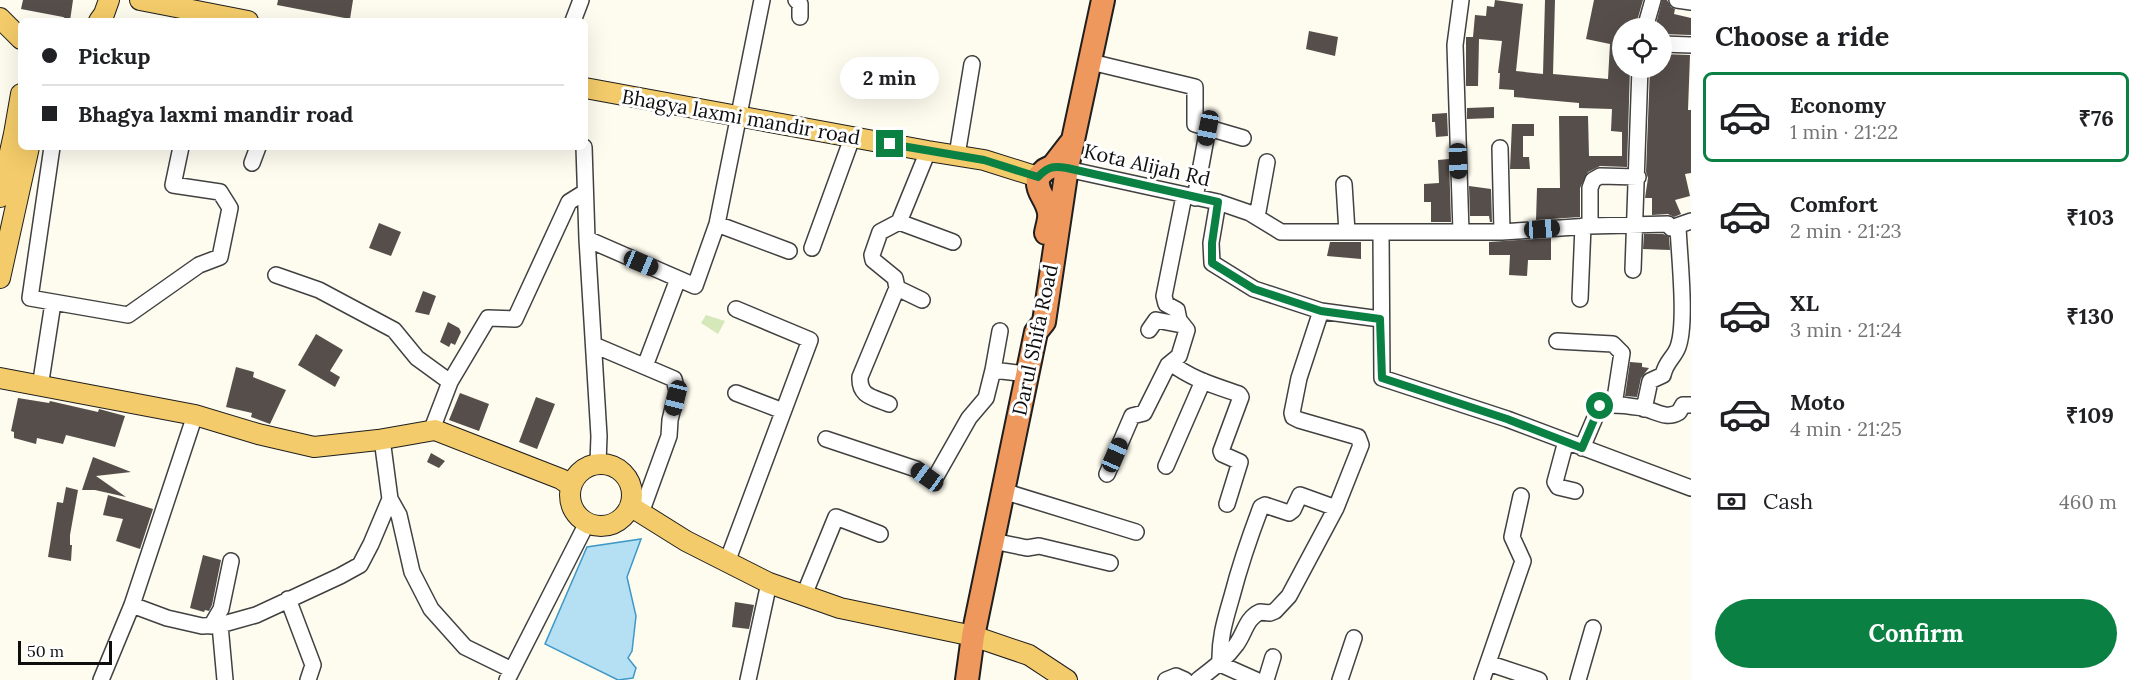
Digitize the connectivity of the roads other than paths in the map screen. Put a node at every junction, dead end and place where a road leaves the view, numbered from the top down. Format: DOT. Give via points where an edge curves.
graph roads {
  1 [pos="109,0"];
  2 [pos="140,0"];
  3 [pos="581,0"];
  4 [pos="762,0"];
  5 [pos="796,0"];
  6 [pos="1103,0"];
  7 [pos="1461,0"];
  8 [pos="1653,0"];
  9 [pos="1677,0"];
  10 [pos="1691,2"];
  11 [pos="800,17"];
  12 [pos="0,18"];
  13 [pos="101,18"];
  14 [pos="233,18"];
  15 [pos="574,18"];
  16 [pos="1648,18"];
  17 [pos="18,36"];
  18 [pos="1672,44"];
  19 [pos="1691,45"];
  20 [pos="1091,62"];
  21 [pos="972,64"];
  22 [pos="1640,78"];
  23 [pos="588,89"];
  24 [pos="18,113"];
  25 [pos="737,117"];
  26 [pos="1208,128"];
  27 [pos="14,138"];
  28 [pos="852,138"];
  29 [pos="1243,138"];
  30 [pos="1500,148"];
  31 [pos="52,150"];
  32 [pos="180,150"];
  33 [pos="257,150"];
  34 [pos="584,150"];
  35 [pos="928,152"];
  36 [pos="957,155"];
  37 [pos="1267,162"];
  38 [pos="252,163"];
  39 [pos="1053,170"];
  40 [pos="1638,177"];
  41 [pos="1344,184"];
  42 [pos="585,192"];
  43 [pos="0,197"];
  44 [pos="1190,197"];
  45 [pos="1218,202"];
  46 [pos="1257,217"];
  47 [pos="899,222"];
  48 [pos="1684,223"];
  49 [pos="717,224"];
  50 [pos="1636,224"];
  51 [pos="1586,226"];
  52 [pos="1347,232"];
  53 [pos="1461,232"];
  54 [pos="1502,232"];
  55 [pos="1381,234"];
  56 [pos="587,239"];
  57 [pos="953,242"];
  58 [pos="812,248"];
  59 [pos="789,251"];
  60 [pos="1633,270"];
  61 [pos="276,275"];
  62 [pos="0,278"];
  63 [pos="678,279"];
  64 [pos="897,288"];
  65 [pos="1686,292"];
  66 [pos="1580,299"];
  67 [pos="922,300"];
  68 [pos="53,303"];
  69 [pos="736,309"];
  70 [pos="1321,311"];
  71 [pos="1380,319"];
  72 [pos="1182,325"];
  73 [pos="1149,330"];
  74 [pos="1000,331"];
  75 [pos="1036,332"];
  76 [pos="1557,341"];
  77 [pos="594,345"];
  78 [pos="1171,363"];
  79 [pos="645,366"];
  80 [pos="993,369"];
  81 [pos="1027,374"];
  82 [pos="0,378"];
  83 [pos="1203,381"];
  84 [pos="450,382"];
  85 [pos="40,387"];
  86 [pos="736,393"];
  87 [pos="889,404"];
  88 [pos="1614,405"];
  89 [pos="1691,405"];
  90 [pos="1644,409"];
  91 [pos="783,411"];
  92 [pos="195,415"];
  93 [pos="432,429"];
  94 [pos="382,439"];
  95 [pos="825,439"];
  96 [pos="1566,441"];
  97 [pos="1582,448"];
  98 [pos="598,463"];
  99 [pos="1166,466"];
  100 [pos="1107,474"];
  101 [pos="571,486"];
  102 [pos="1691,488"];
  103 [pos="1004,491"];
  104 [pos="1575,491"];
  105 [pos="1521,496"];
  106 [pos="390,500"];
  107 [pos="1227,504"];
  108 [pos="1336,508"];
  109 [pos="636,510"];
  110 [pos="587,523"];
  111 [pos="1136,532"];
  112 [pos="880,534"];
  113 [pos="993,541"];
  114 [pos="231,561"];
  115 [pos="727,562"];
  116 [pos="1110,563"];
  117 [pos="770,583"];
  118 [pos="804,594"];
  119 [pos="288,599"];
  120 [pos="1231,599"];
  121 [pos="132,605"];
  122 [pos="1260,612"];
  123 [pos="216,626"];
  124 [pos="1593,628"];
  125 [pos="974,636"];
  126 [pos="1354,638"];
  127 [pos="1273,657"];
  128 [pos="1488,663"];
  129 [pos="1220,664"];
  130 [pos="510,675"];
  131 [pos="101,680"];
  132 [pos="225,680"];
  133 [pos="308,680"];
  134 [pos="748,680"];
  135 [pos="967,680"];
  136 [pos="1067,680"];
  137 [pos="1166,680"];
  138 [pos="1185,680"];
  139 [pos="1198,680"];
  140 [pos="1256,680"];
  141 [pos="1266,680"];
  142 [pos="1340,680"];
  143 [pos="1482,680"];
  144 [pos="1539,680"];
  145 [pos="1578,680"];
  1 -- 13 [label="main road"];
  2 -- 14 [label="main road"];
  3 -- 15 [label="street"];
  4 -- 25 [label="street"];
  5 -- 11 [label="street"];
  6 -- 20 [label="highway"];
  7 -- 53 [label="street" via="1455,45"];
  8 -- 16 [label="street"];
  9 -- 10 [label="street"];
  12 -- 17 [label="main road"];
  18 -- 19 [label="street"];
  20 -- 26 [label="street" via="1195,87 1195,124"];
  20 -- 39 [label="highway" via="1074,139"];
  21 -- 36 [label="street"];
  22 -- 40 [label="street"];
  23 -- 25 [label="main road, Bhagya laxmi mandir road"];
  24 -- 27 [label="main road"];
  25 -- 28 [label="main road, Bhagya laxmi mandir road"];
  25 -- 49 [label="street"];
  26 -- 29 [label="street"];
  26 -- 44 [label="street"];
  27 -- 43 [label="main road"];
  27 -- 62 [label="main road"];
  28 -- 35 [label="main road, Bhagya laxmi mandir road"];
  28 -- 58 [label="street"];
  30 -- 54 [label="street"];
  31 -- 68 [label="street" via="30,298"];
  32 -- 68 [label="street" via="173,185 220,192 230,208 220,257 199,265 128,315"];
  33 -- 38 [label="street"];
  34 -- 42 [label="street"];
  35 -- 36 [label="main road, Bhagya laxmi mandir road"];
  35 -- 47 [label="street"];
  36 -- 39 [label="main road, Bhagya laxmi mandir road"];
  37 -- 46 [label="street"];
  39 -- 44 [label="street, Kota Alijah Rd"];
  39 -- 75 [label="highway, Darul Shifa Road" via="1044,322"];
  39 -- 75 [label="highway" via="1038,189 1049,215 1033,318"];
  40 -- 50 [label="street"];
  40 -- 51 [label="street" via="1600,176 1593,180"];
  41 -- 52 [label="street"];
  42 -- 56 [label="street"];
  42 -- 84 [label="street" via="569,202 515,319 488,318"];
  44 -- 45 [label="street, Kota Alijah Rd"];
  44 -- 72 [label="street" via="1164,296 1166,304 1177,310"];
  45 -- 46 [label="street, Kota Alijah Rd"];
  45 -- 70 [label="street" via="1212,263 1254,289"];
  46 -- 52 [label="street, Kota Alijah Rd" via="1281,232"];
  47 -- 57 [label="street"];
  47 -- 64 [label="street" via="880,232 872,255 896,278"];
  48 -- 50 [label="street, Kota Alijah Rd" via="1671,228 1668,224"];
  48 -- 65 [label="street"];
  49 -- 59 [label="street"];
  49 -- 63 [label="street" via="695,286"];
  50 -- 51 [label="street, Kota Alijah Rd"];
  50 -- 60 [label="street"];
  51 -- 54 [label="street, Kota Alijah Rd"];
  51 -- 66 [label="street"];
  52 -- 55 [label="street, Kota Alijah Rd"];
  53 -- 54 [label="street, Kota Alijah Rd"];
  53 -- 55 [label="street, Kota Alijah Rd"];
  55 -- 71 [label="street"];
  56 -- 63 [label="street"];
  56 -- 77 [label="street"];
  61 -- 84 [label="street" via="319,290 394,330 417,358"];
  63 -- 79 [label="street"];
  64 -- 67 [label="street"];
  64 -- 87 [label="street" via="859,386 864,393"];
  65 -- 90 [label="street" via="1678,348 1663,375 1650,381"];
  68 -- 85 [label="street"];
  69 -- 91 [label="street" via="810,340"];
  70 -- 71 [label="street"];
  70 -- 108 [label="street" via="1292,412 1299,420 1358,437 1360,441"];
  71 -- 96 [label="street" via="1382,378"];
  72 -- 73 [label="street" via="1156,320"];
  72 -- 78 [label="street" via="1187,337 1179,357"];
  74 -- 80 [label="street"];
  75 -- 81 [label="highway, Darul Shifa Road"];
  76 -- 88 [label="street" via="1613,344 1622,352"];
  77 -- 79 [label="street"];
  77 -- 98 [label="street"];
  78 -- 83 [label="street"];
  78 -- 100 [label="street" via="1144,412 1132,416"];
  79 -- 109 [label="street" via="674,379 677,391 669,436"];
  80 -- 81 [label="street"];
  80 -- 95 [label="street" via="986,398 969,418 935,478"];
  81 -- 103 [label="highway, Darul Shifa Road"];
  82 -- 85 [label="main road"];
  83 -- 99 [label="street"];
  83 -- 107 [label="street" via="1240,397 1221,451 1240,462"];
  84 -- 93 [label="street"];
  85 -- 92 [label="main road"];
  86 -- 91 [label="street"];
  88 -- 90 [label="street"];
  88 -- 97 [label="street" via="1600,406"];
  89 -- 90 [label="street" via="1683,405 1670,416"];
  91 -- 115 [label="street"];
  92 -- 94 [label="main road" via="314,447"];
  92 -- 121 [label="street"];
  93 -- 94 [label="main road"];
  93 -- 101 [label="main road" via="518,461"];
  94 -- 106 [label="street"];
  96 -- 97 [label="street"];
  96 -- 104 [label="street" via="1555,482 1558,487"];
  97 -- 102 [label="street"];
  98 -- 101 [label="main road" via="576,475"];
  98 -- 109 [label="main road" via="610,464 629,479"];
  101 -- 110 [label="main road" via="573,510"];
  103 -- 111 [label="street"];
  103 -- 113 [label="highway, Darul Shifa Road"];
  105 -- 128 [label="street" via="1512,537 1524,561"];
  106 -- 119 [label="street" via="360,565"];
  106 -- 130 [label="street" via="399,515 412,572 431,609 465,647"];
  108 -- 120 [label="street" via="1300,495 1290,513 1263,505 1243,554"];
  108 -- 122 [label="street" via="1289,596 1275,611"];
  109 -- 110 [label="main road" via="605,526"];
  109 -- 115 [label="main road"];
  110 -- 130 [label="street"];
  112 -- 118 [label="street" via="836,517"];
  113 -- 116 [label="street" via="1027,548 1039,546"];
  113 -- 125 [label="highway, Darul Shifa Road"];
  114 -- 123 [label="street"];
  115 -- 117 [label="main road"];
  117 -- 118 [label="main road"];
  117 -- 134 [label="street"];
  118 -- 125 [label="main road" via="840,608"];
  119 -- 123 [label="street" via="256,615"];
  119 -- 133 [label="street" via="313,665"];
  120 -- 122 [label="street"];
  120 -- 129 [label="street" via="1220,639"];
  121 -- 123 [label="street" via="167,618"];
  121 -- 131 [label="street"];
  122 -- 129 [label="street" via="1250,618 1238,643"];
  123 -- 132 [label="street"];
  124 -- 145 [label="street"];
  125 -- 135 [label="highway, Darul Shifa Road"];
  125 -- 136 [label="main road" via="1029,655"];
  126 -- 142 [label="street"];
  127 -- 141 [label="street"];
  128 -- 143 [label="street"];
  128 -- 144 [label="street"];
  129 -- 139 [label="street"];
  129 -- 140 [label="street"];
  137 -- 138 [label="street" via="1176,676"];
}
